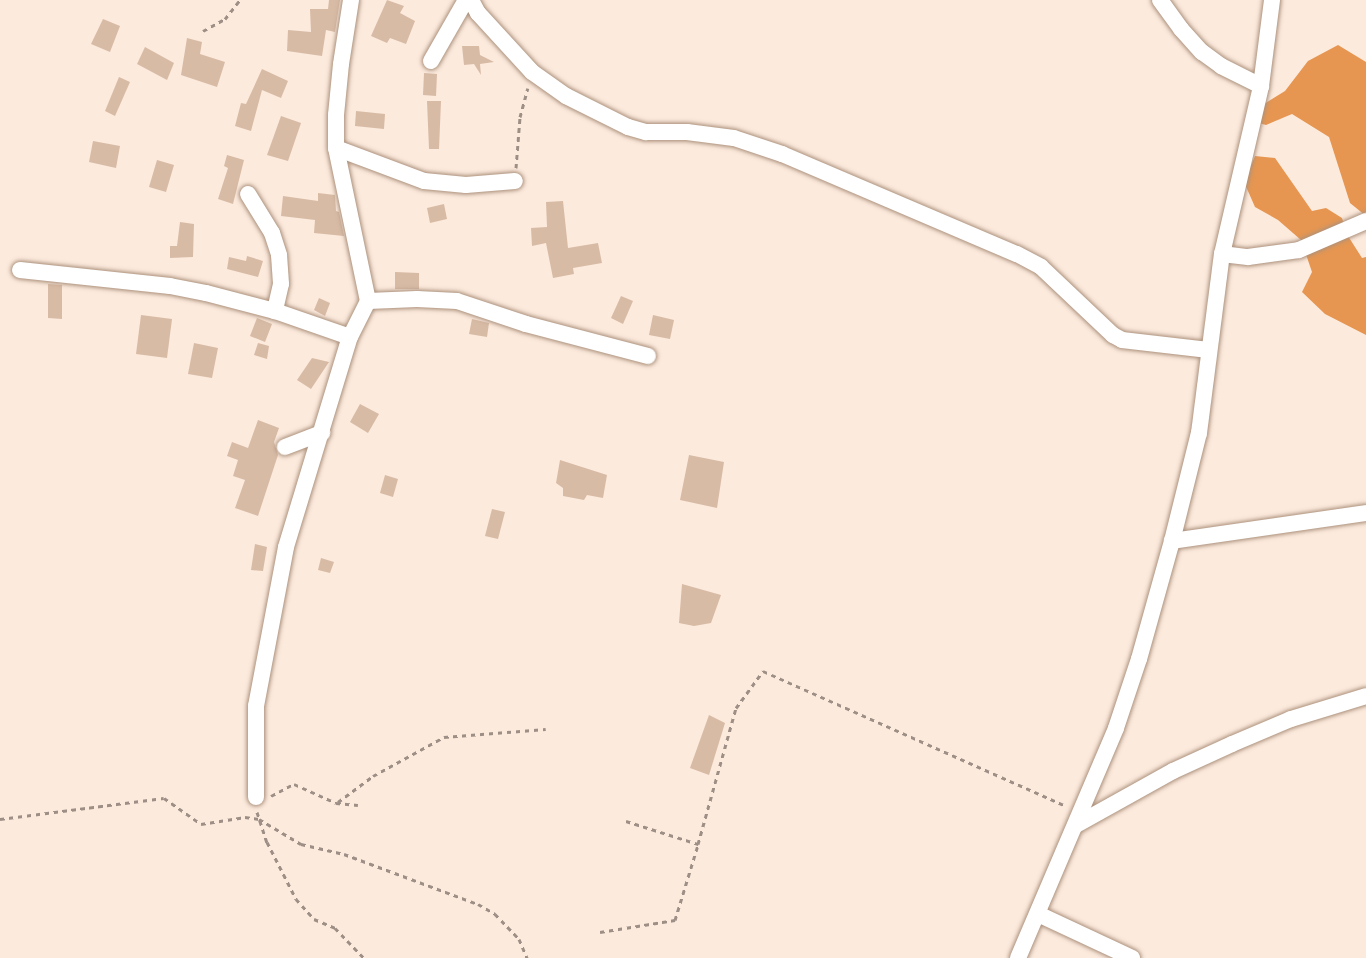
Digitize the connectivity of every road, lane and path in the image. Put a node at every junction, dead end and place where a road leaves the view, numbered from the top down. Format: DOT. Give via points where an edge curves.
graph roads {
  1 [pos="240,0"];
  2 [pos="351,0"];
  3 [pos="466,0"];
  4 [pos="471,0"];
  5 [pos="1160,0"];
  6 [pos="1272,0"];
  7 [pos="203,31"];
  8 [pos="431,61"];
  9 [pos="532,72"];
  10 [pos="1261,86"];
  11 [pos="336,148"];
  12 [pos="515,181"];
  13 [pos="248,194"];
  14 [pos="1366,221"];
  15 [pos="1222,254"];
  16 [pos="20,270"];
  17 [pos="368,302"];
  18 [pos="275,311"];
  19 [pos="350,337"];
  20 [pos="1208,350"];
  21 [pos="648,356"];
  22 [pos="322,433"];
  23 [pos="285,447"];
  24 [pos="1366,513"];
  25 [pos="1172,541"];
  26 [pos="1366,696"];
  27 [pos="546,729"];
  28 [pos="256,797"];
  29 [pos="336,803"];
  30 [pos="357,805"];
  31 [pos="0,819"];
  32 [pos="259,819"];
  33 [pos="1078,819"];
  34 [pos="626,821"];
  35 [pos="698,844"];
  36 [pos="1038,914"];
  37 [pos="600,932"];
  38 [pos="364,958"];
  39 [pos="527,958"];
  40 [pos="1018,958"];
  41 [pos="1132,958"];
  1 -- 7 [label="path" via="225,19"];
  2 -- 11 [label="street" via="339,84"];
  3 -- 8 [label="street"];
  4 -- 9 [label="street" via="478,13"];
  5 -- 10 [label="street" via="1202,52"];
  6 -- 10 [label="street"];
  9 -- 12 [label="path" via="520,117"];
  9 -- 20 [label="street" via="566,96 628,127 646,132 734,138 804,163 1017,254 1041,267 1122,340"];
  10 -- 15 [label="street"];
  11 -- 12 [label="street" via="424,181 466,185"];
  11 -- 17 [label="street"];
  13 -- 18 [label="street" via="272,233 279,255 281,284"];
  14 -- 15 [label="street" via="1299,250 1248,257"];
  15 -- 20 [label="street"];
  16 -- 18 [label="street" via="170,286"];
  17 -- 19 [label="street"];
  17 -- 21 [label="street" via="457,302"];
  18 -- 19 [label="street"];
  19 -- 22 [label="street"];
  20 -- 25 [label="street" via="1199,433"];
  22 -- 23 [label="street"];
  22 -- 28 [label="street" via="286,547 263,664 256,706"];
  24 -- 25 [label="street"];
  25 -- 33 [label="street" via="1116,729"];
  26 -- 33 [label="street" via="1291,719 1232,744"];
  27 -- 29 [label="path" via="444,737 374,776"];
  28 -- 29 [label="path" via="275,796 294,784"];
  28 -- 32 [label="path"];
  29 -- 30 [label="path"];
  31 -- 32 [label="path" via="164,798 201,824 245,817"];
  32 -- 38 [label="path" via="296,899 314,919 335,928"];
  32 -- 39 [label="path" via="301,844 344,854 478,904 495,914 519,939"];
  33 -- 35 [label="path" via="763,670 736,708"];
  33 -- 36 [label="street"];
  34 -- 35 [label="path"];
  35 -- 37 [label="path" via="675,920"];
  36 -- 40 [label="street"];
  36 -- 41 [label="street"];
}
